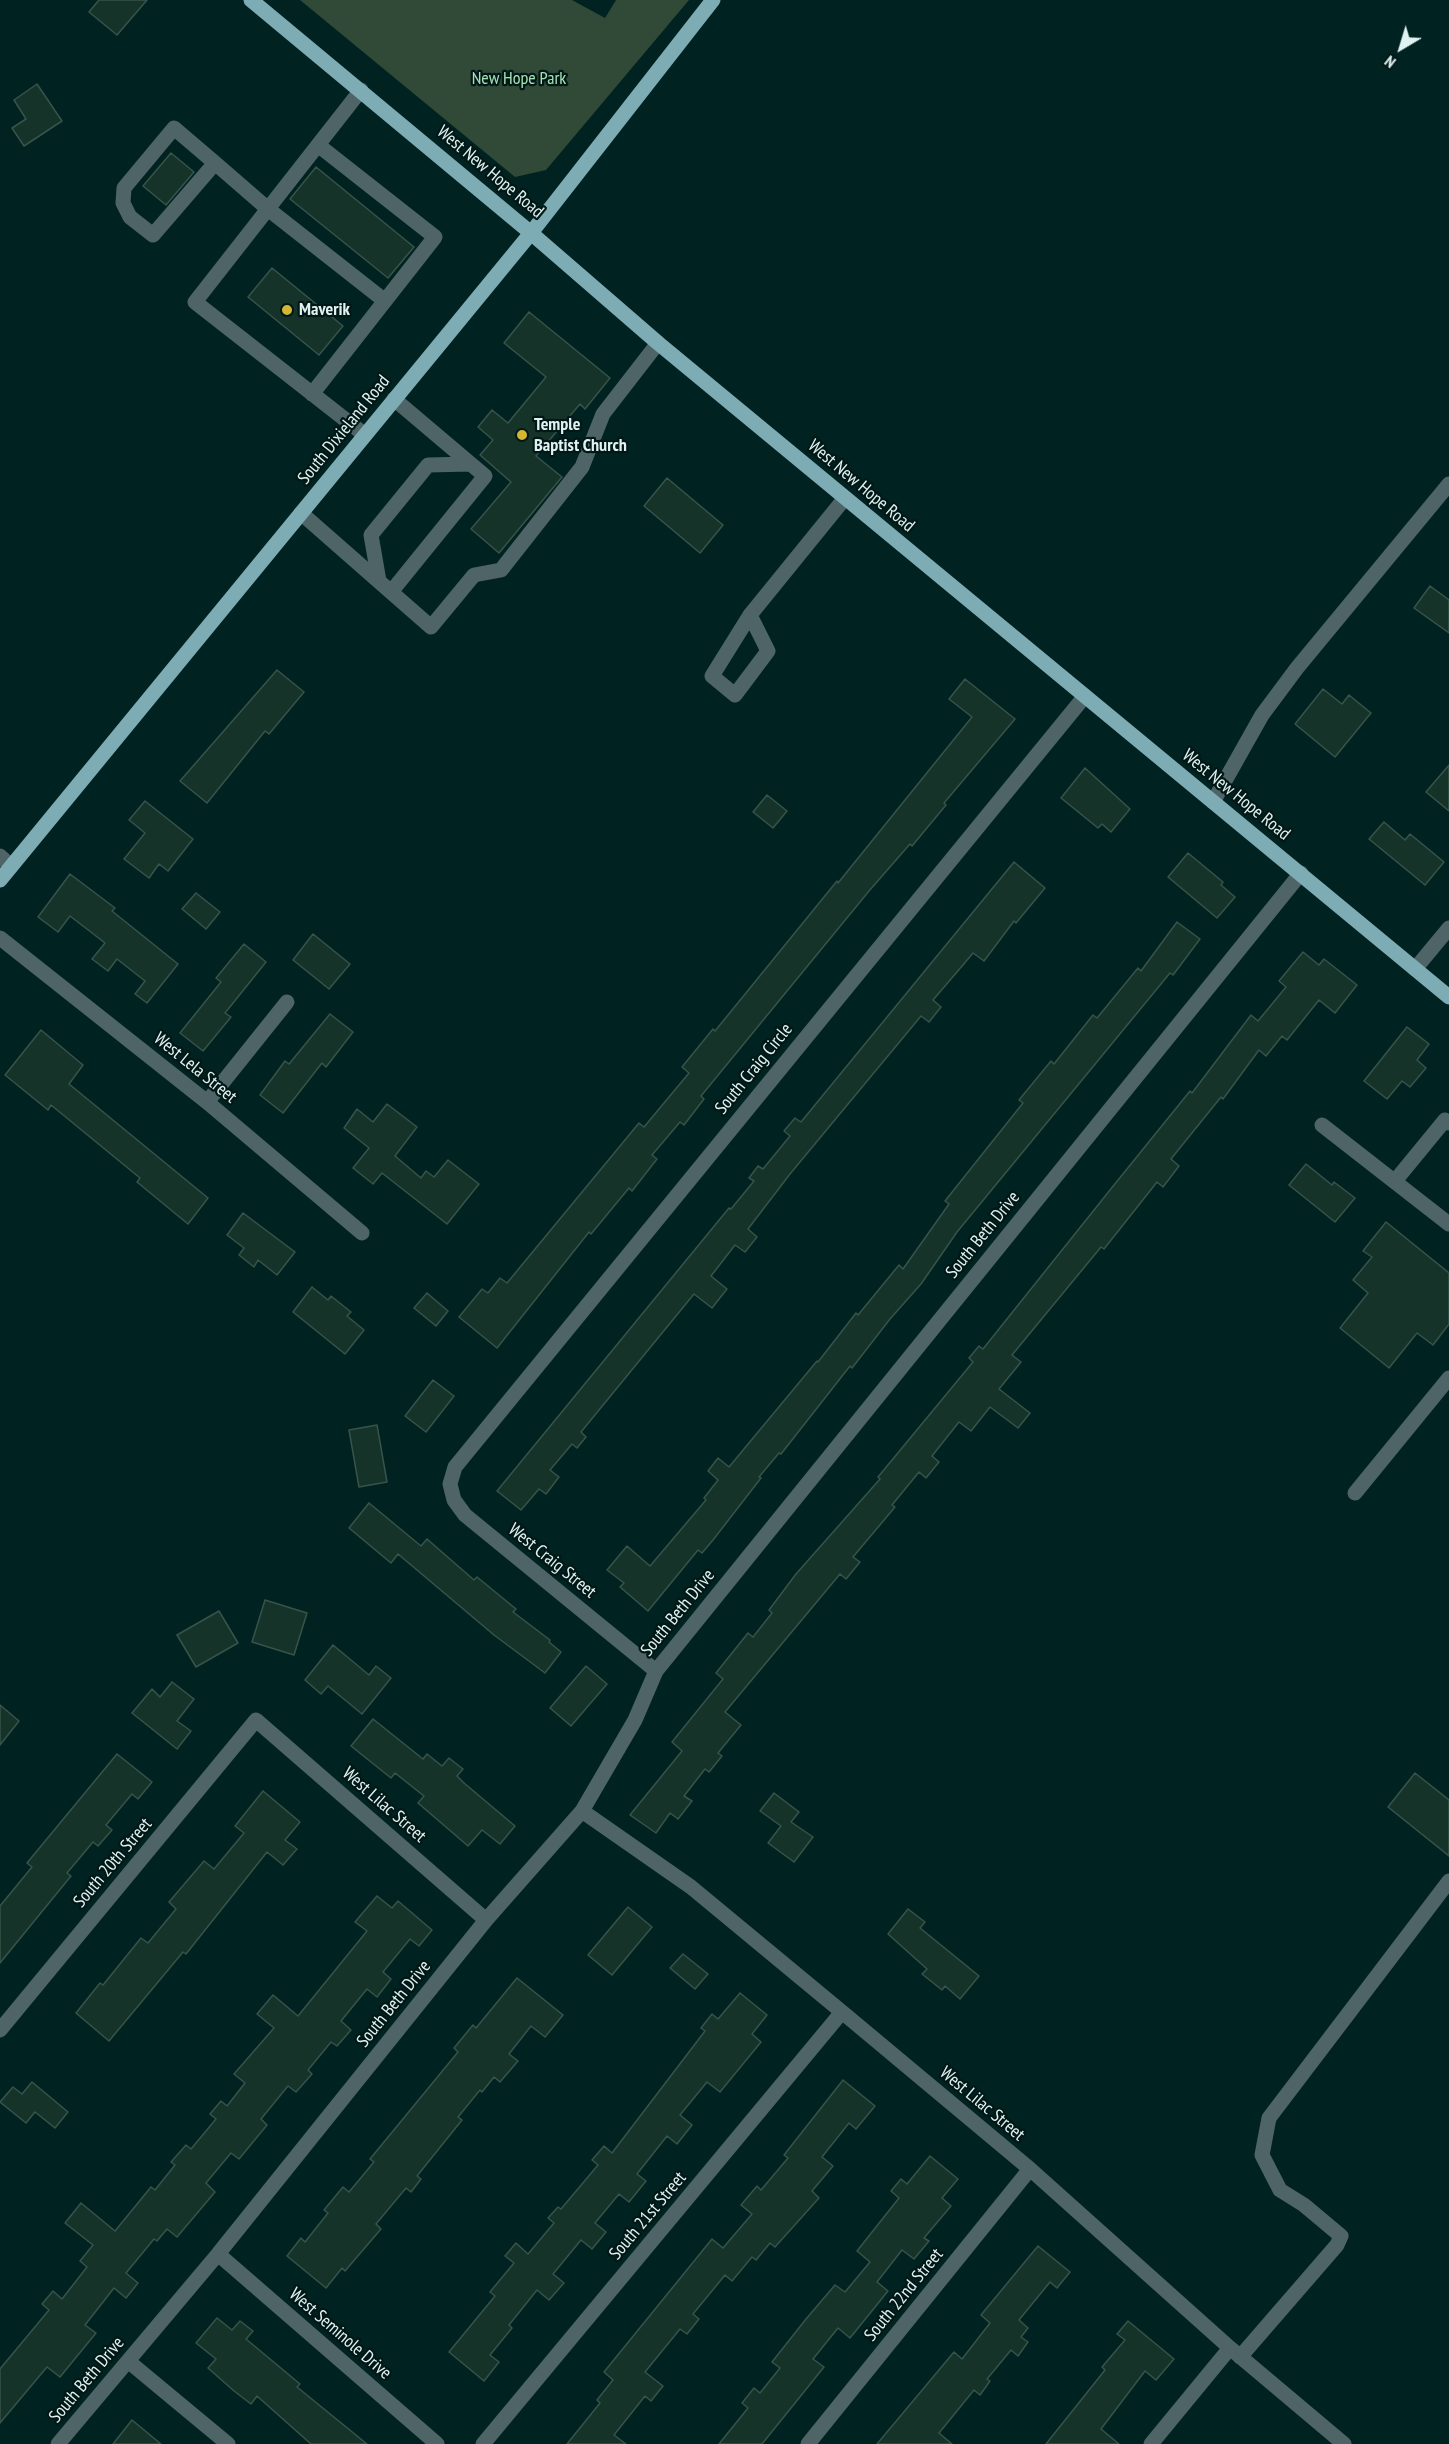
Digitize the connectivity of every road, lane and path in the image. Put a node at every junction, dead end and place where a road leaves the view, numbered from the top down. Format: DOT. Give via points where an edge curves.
graph roads {
  1 [pos="251,0"];
  2 [pos="713,0"];
  3 [pos="361,90"];
  4 [pos="318,146"];
  5 [pos="214,163"];
  6 [pos="268,209"];
  7 [pos="531,232"];
  8 [pos="385,301"];
  9 [pos="658,343"];
  10 [pos="312,394"];
  11 [pos="394,399"];
  12 [pos="365,435"];
  13 [pos="471,464"];
  14 [pos="1449,483"];
  15 [pos="844,498"];
  16 [pos="301,513"];
  17 [pos="379,581"];
  18 [pos="391,592"];
  19 [pos="750,615"];
  20 [pos="1084,696"];
  21 [pos="1214,802"];
  22 [pos="6,861"];
  23 [pos="1300,873"];
  24 [pos="0,880"];
  25 [pos="1449,928"];
  26 [pos="0,938"];
  27 [pos="1414,969"];
  28 [pos="1449,997"];
  29 [pos="287,1002"];
  30 [pos="207,1102"];
  31 [pos="1449,1123"];
  32 [pos="1322,1125"];
  33 [pos="1395,1181"];
  34 [pos="1449,1224"];
  35 [pos="362,1233"];
  36 [pos="1449,1378"];
  37 [pos="454,1467"];
  38 [pos="1355,1493"];
  39 [pos="656,1671"];
  40 [pos="256,1720"];
  41 [pos="582,1811"];
  42 [pos="1449,1881"];
  43 [pos="486,1920"];
  44 [pos="842,2012"];
  45 [pos="0,2030"];
  46 [pos="1030,2169"];
  47 [pos="218,2254"];
  48 [pos="1235,2352"];
  49 [pos="128,2361"];
  50 [pos="58,2444"];
  51 [pos="228,2444"];
  52 [pos="437,2444"];
  53 [pos="483,2444"];
  54 [pos="808,2444"];
  55 [pos="1151,2444"];
  56 [pos="1344,2444"];
  1 -- 3 [label="main road, West New Hope Road"];
  2 -- 7 [label="main road, South Dixieland Road"];
  3 -- 4 [label="street"];
  3 -- 7 [label="main road, West New Hope Road"];
  4 -- 6 [label="street"];
  4 -- 8 [label="street" via="435,237"];
  5 -- 5 [label="street" via="174,128 124,188 123,203 130,218 153,235"];
  5 -- 6 [label="street"];
  6 -- 8 [label="street"];
  6 -- 10 [label="street" via="195,302"];
  7 -- 9 [label="main road, West New Hope Road"];
  7 -- 11 [label="main road, South Dixieland Road"];
  8 -- 10 [label="street"];
  9 -- 15 [label="main road, West New Hope Road"];
  9 -- 18 [label="street" via="603,414 582,466 501,570 474,574 431,627"];
  10 -- 12 [label="street"];
  11 -- 12 [label="main road, South Dixieland Road"];
  11 -- 13 [label="street"];
  12 -- 16 [label="main road, South Dixieland Road"];
  13 -- 17 [label="street" via="428,465 370,535"];
  13 -- 18 [label="street" via="485,476"];
  14 -- 21 [label="street" via="1262,715"];
  15 -- 19 [label="street"];
  15 -- 20 [label="main road, West New Hope Road"];
  16 -- 17 [label="street"];
  16 -- 22 [label="main road, South Dixieland Road"];
  17 -- 18 [label="street"];
  19 -- 19 [label="street" via="712,676 735,695 768,651"];
  20 -- 21 [label="main road, West New Hope Road"];
  20 -- 37 [label="street, South Craig Circle"];
  21 -- 23 [label="main road, West New Hope Road"];
  22 -- 24 [label="main road, South Dixieland Road"];
  23 -- 27 [label="main road, West New Hope Road"];
  23 -- 39 [label="street, South Beth Drive"];
  25 -- 27 [label="street"];
  26 -- 30 [label="street, West Lela Street"];
  27 -- 28 [label="main road, West New Hope Road"];
  29 -- 30 [label="street"];
  30 -- 35 [label="street, West Lela Street"];
  31 -- 33 [label="street" via="1445,1120"];
  32 -- 33 [label="street"];
  33 -- 34 [label="street"];
  36 -- 38 [label="street"];
  37 -- 39 [label="street, West Craig Street" via="450,1484 454,1500 465,1515"];
  39 -- 41 [label="street, South Beth Drive" via="635,1720"];
  40 -- 43 [label="street, West Lilac Street"];
  40 -- 45 [label="street, South 20th Street"];
  41 -- 43 [label="street, South Beth Drive"];
  41 -- 44 [label="street, West Lilac Street" via="691,1887"];
  42 -- 48 [label="street" via="1269,2118 1262,2155 1280,2190 1341,2236 1337,2245"];
  43 -- 47 [label="street, South Beth Drive"];
  44 -- 46 [label="street, West Lilac Street"];
  44 -- 53 [label="street, South 21st Street"];
  46 -- 48 [label="street, West Lilac Street"];
  46 -- 54 [label="street, South 22nd Street"];
  47 -- 49 [label="street, South Beth Drive"];
  47 -- 52 [label="street, West Seminole Drive"];
  48 -- 55 [label="street"];
  48 -- 56 [label="street, West Lilac Street"];
  49 -- 50 [label="street, South Beth Drive"];
  49 -- 51 [label="street"];
}
